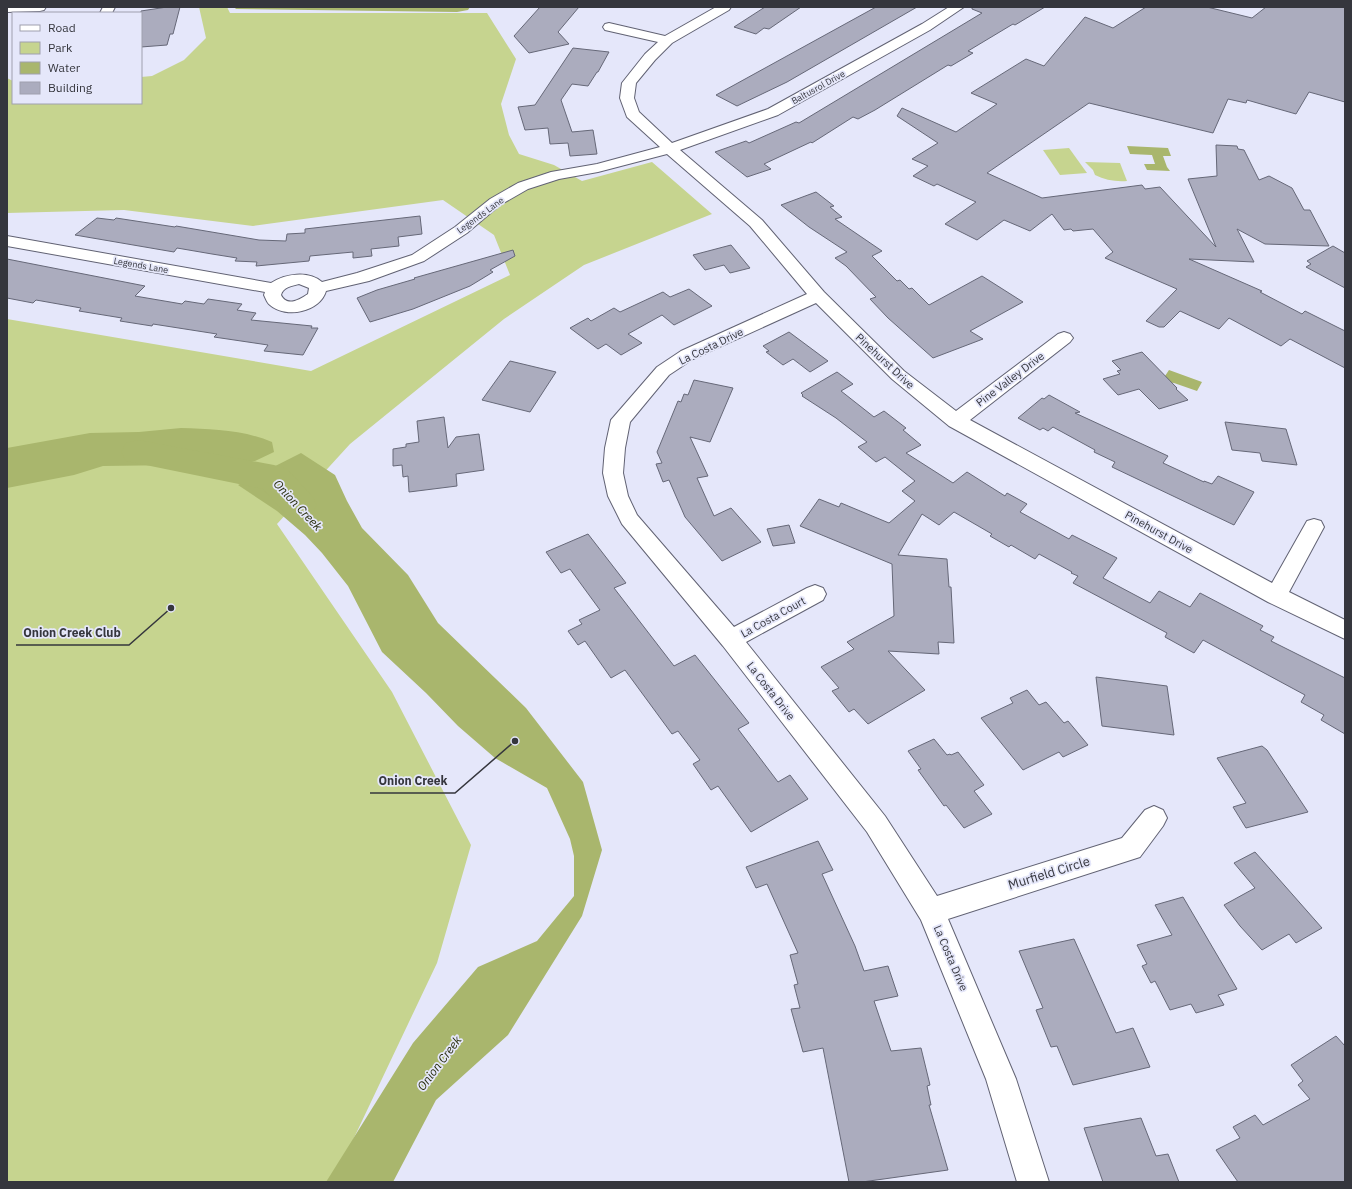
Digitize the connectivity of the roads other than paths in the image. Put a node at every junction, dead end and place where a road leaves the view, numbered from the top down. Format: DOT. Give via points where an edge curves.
graph roads {
  1 [pos="40,7"];
  2 [pos="725,7"];
  3 [pos="958,7"];
  4 [pos="7,8"];
  5 [pos="609,27"];
  6 [pos="667,40"];
  7 [pos="670,150"];
  8 [pos="7,241"];
  9 [pos="318,288"];
  10 [pos="275,289"];
  11 [pos="818,296"];
  12 [pos="1064,338"];
  13 [pos="956,421"];
  14 [pos="1314,527"];
  15 [pos="815,594"];
  16 [pos="1276,596"];
  17 [pos="1345,630"];
  18 [pos="731,640"];
  19 [pos="1154,818"];
  20 [pos="931,911"];
  21 [pos="1033,1182"];
  1 -- 4 [label="street"];
  2 -- 6 [label="street, Pinehurst Drive"];
  3 -- 7 [label="street, Baltusrol Drive" via="774,112"];
  5 -- 6 [label="street"];
  6 -- 7 [label="street, Pinehurst Drive" via="630,83 627,98 632,114"];
  7 -- 9 [label="street, Legends Lane" via="598,168 556,175 523,186 495,202 461,230 418,258 363,277"];
  7 -- 11 [label="street, Pinehurst Drive" via="756,223"];
  8 -- 10 [label="street, Legends Lane"];
  9 -- 10 [label="street" via="312,281 299,279 285,282"];
  9 -- 10 [label="street" via="315,297 310,301 287,307 272,298"];
  11 -- 13 [label="street, Pinehurst Drive" via="898,375"];
  11 -- 18 [label="street, La Costa Drive" via="687,355 663,371 621,420 613,473 618,496 629,519"];
  12 -- 13 [label="street, Pine Valley Drive"];
  13 -- 16 [label="street, Pinehurst Drive"];
  14 -- 16 [label="street"];
  15 -- 18 [label="street, La Costa Court"];
  16 -- 17 [label="street, Pinehurst Drive"];
  18 -- 20 [label="street, La Costa Drive" via="876,824"];
  19 -- 20 [label="street, Murfield Circle" via="1131,848"];
  20 -- 21 [label="street, La Costa Drive" via="1001,1078"];
}
